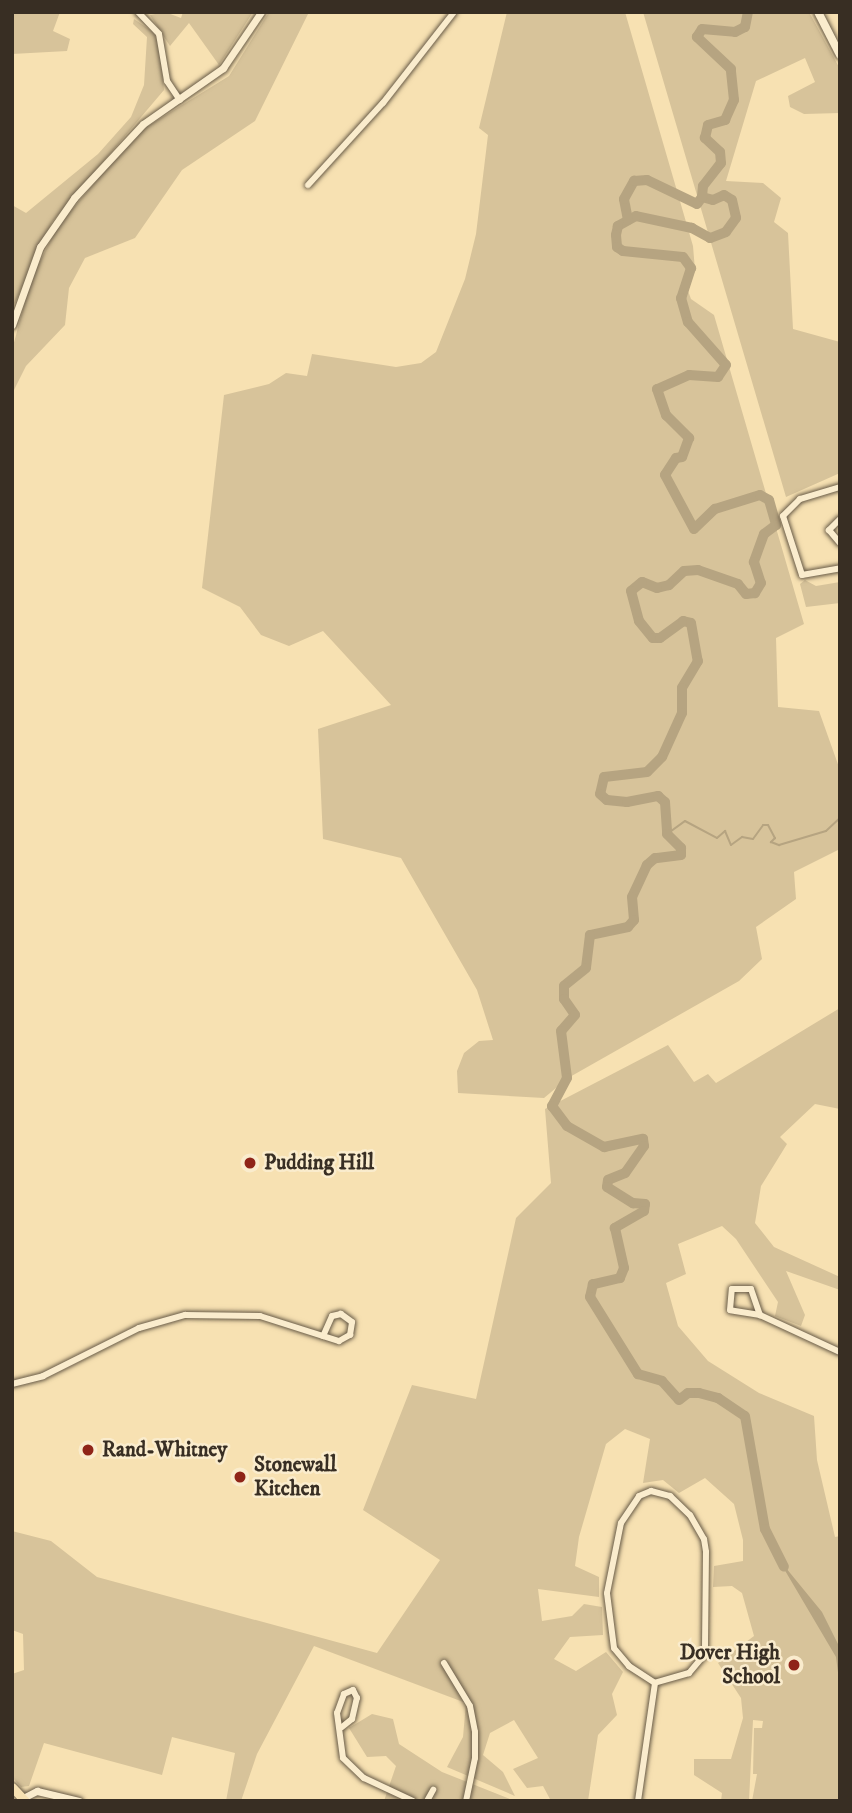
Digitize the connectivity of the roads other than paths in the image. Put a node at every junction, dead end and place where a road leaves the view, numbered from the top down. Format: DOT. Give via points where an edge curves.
graph roads {
  1 [pos="138,12"];
  2 [pos="261,12"];
  3 [pos="454,12"];
  4 [pos="818,12"];
  5 [pos="840,55"];
  6 [pos="180,100"];
  7 [pos="308,185"];
  8 [pos="12,325"];
  9 [pos="840,487"];
  10 [pos="840,519"];
  11 [pos="840,543"];
  12 [pos="840,568"];
  13 [pos="760,1315"];
  14 [pos="323,1336"];
  15 [pos="840,1352"];
  16 [pos="12,1384"];
  17 [pos="444,1663"];
  18 [pos="655,1684"];
  19 [pos="342,1727"];
  20 [pos="12,1787"];
  21 [pos="433,1790"];
  22 [pos="24,1800"];
  23 [pos="79,1801"];
  24 [pos="414,1801"];
  25 [pos="426,1801"];
  26 [pos="466,1801"];
  27 [pos="638,1801"];
  1 -- 6 [label="street" via="159,34 167,81"];
  2 -- 6 [label="street" via="223,68"];
  3 -- 7 [label="street" via="383,103"];
  4 -- 5 [label="main road"];
  6 -- 8 [label="street" via="133,133 54,224 27,277"];
  9 -- 12 [label="street" via="800,499 783,516 802,575"];
  10 -- 11 [label="street" via="829,530"];
  13 -- 13 [label="street" via="751,1289 732,1289 730,1310"];
  13 -- 15 [label="street"];
  14 -- 14 [label="street" via="343,1340 352,1331 352,1322 341,1314 332,1315"];
  14 -- 16 [label="street" via="260,1316 184,1315 139,1328 43,1376"];
  17 -- 26 [label="street" via="470,1706 475,1732"];
  18 -- 18 [label="street" via="689,1673 705,1654 706,1552 705,1539 690,1515 670,1496 651,1491 639,1496 621,1523 607,1593 614,1648 629,1666"];
  18 -- 27 [label="street"];
  19 -- 19 [label="street" via="352,1718 358,1698 353,1689 341,1700 337,1713"];
  19 -- 24 [label="street" via="341,1748 349,1766"];
  20 -- 22 [label="main road"];
  21 -- 25 [label="street"];
  22 -- 23 [label="street" via="37,1791"];
}
